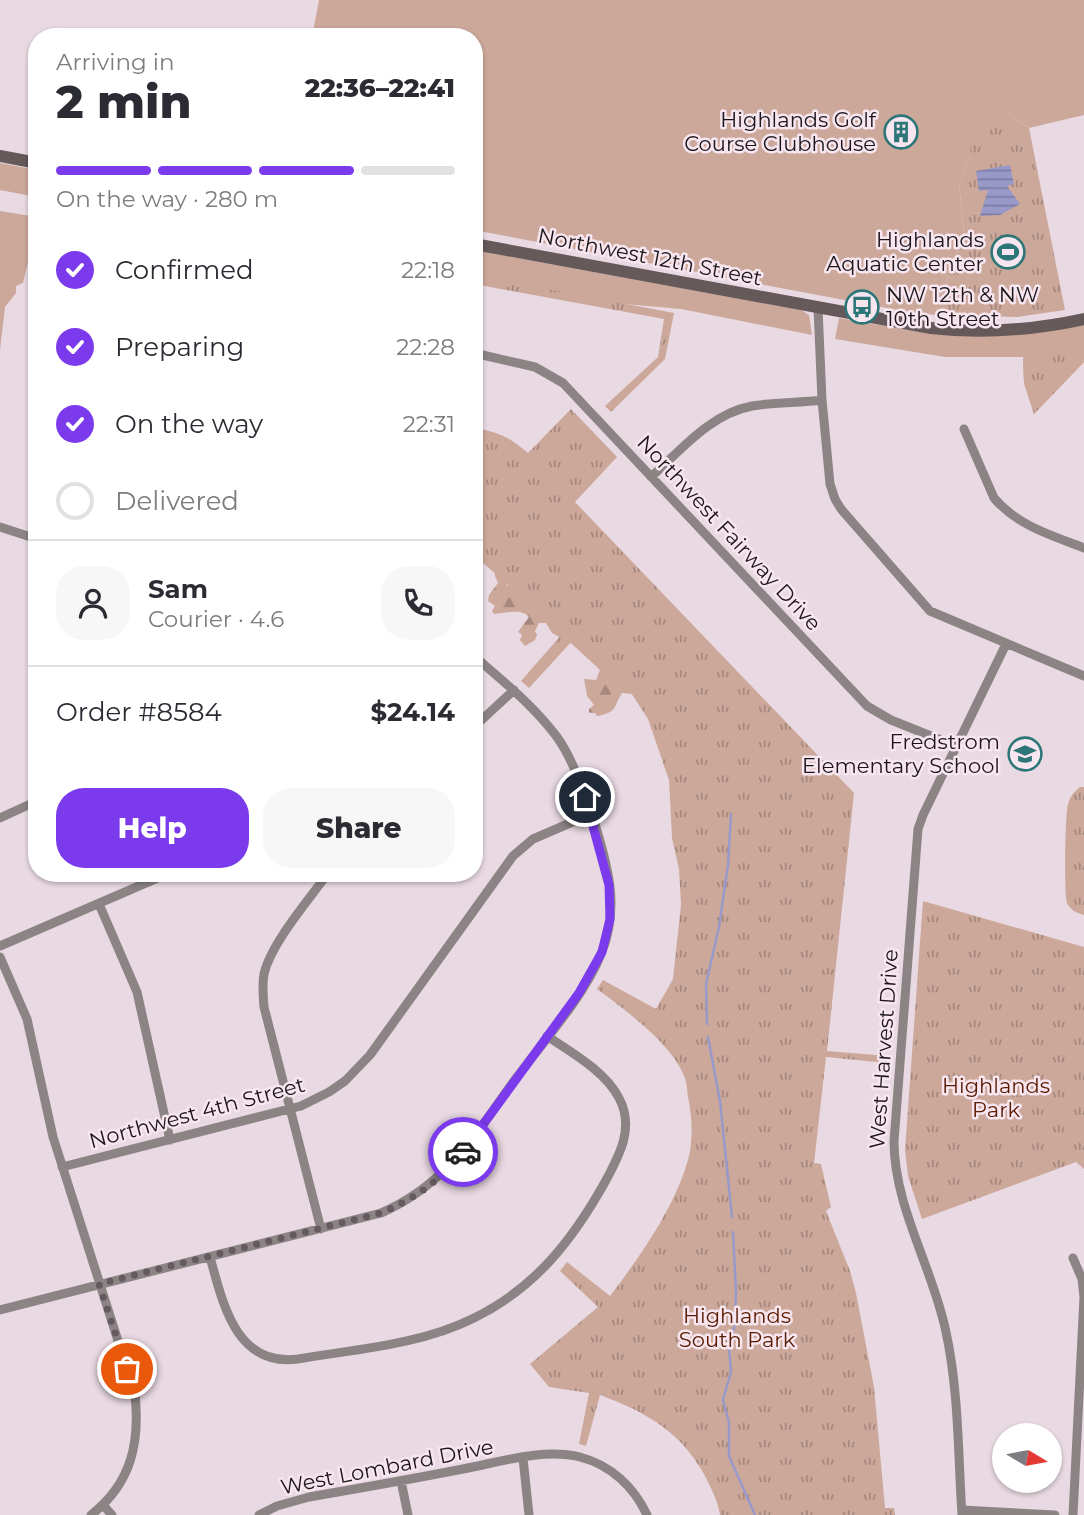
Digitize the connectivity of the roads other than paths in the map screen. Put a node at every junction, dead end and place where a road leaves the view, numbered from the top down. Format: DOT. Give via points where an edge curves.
graph roads {
  1 [pos="0,156"];
  2 [pos="28,161"];
  3 [pos="483,246"];
  4 [pos="818,308"];
  5 [pos="1084,319"];
  6 [pos="483,355"];
  7 [pos="822,400"];
  8 [pos="964,429"];
  9 [pos="651,477"];
  10 [pos="0,527"];
  11 [pos="28,536"];
  12 [pos="1084,548"];
  13 [pos="1006,644"];
  14 [pos="483,664"];
  15 [pos="1084,676"];
  16 [pos="514,690"];
  17 [pos="483,719"];
  18 [pos="956,746"];
  19 [pos="28,805"];
  20 [pos="591,814"];
  21 [pos="0,818"];
  22 [pos="149,882"];
  23 [pos="322,882"];
  24 [pos="99,904"];
  25 [pos="0,946"];
  26 [pos="0,957"];
  27 [pos="547,1036"];
  28 [pos="290,1109"];
  29 [pos="170,1140"];
  30 [pos="62,1167"];
  31 [pos="321,1229"];
  32 [pos="210,1257"];
  33 [pos="1073,1258"];
  34 [pos="99,1284"];
  35 [pos="0,1310"];
  36 [pos="523,1458"];
  37 [pos="401,1481"];
  38 [pos="103,1505"];
  39 [pos="962,1513"];
  40 [pos="91,1515"];
  41 [pos="111,1515"];
  42 [pos="259,1515"];
  43 [pos="408,1515"];
  44 [pos="529,1515"];
  45 [pos="647,1515"];
  46 [pos="1055,1515"];
  47 [pos="1073,1515"];
  1 -- 2 [label="main road"];
  3 -- 4 [label="main road, Northwest 12th Street"];
  4 -- 5 [label="main road, Northwest 12th Street" via="966,331 1035,328"];
  4 -- 7 [label="street"];
  6 -- 9 [label="street, Northwest Fairway Drive" via="535,367 563,383"];
  7 -- 9 [label="street" via="752,406 721,416"];
  7 -- 13 [label="street" via="830,484 841,509 930,611"];
  8 -- 12 [label="street" via="1002,508 1020,522"];
  9 -- 18 [label="street, Northwest Fairway Drive" via="867,706"];
  10 -- 11 [label="street"];
  13 -- 15 [label="street"];
  13 -- 18 [label="street, West Harvest Drive"];
  14 -- 16 [label="street"];
  16 -- 17 [label="street"];
  16 -- 20 [label="street" via="559,740"];
  18 -- 39 [label="street, West Harvest Drive" via="917,836 894,1153 899,1188 946,1332"];
  19 -- 21 [label="street"];
  20 -- 27 [label="street" via="609,885 607,936 592,974"];
  20 -- 28 [label="street, Northwest 4th Street" via="520,849 357,1070 329,1092"];
  22 -- 24 [label="street"];
  23 -- 28 [label="street" via="275,948 264,975 264,1007"];
  24 -- 25 [label="street"];
  24 -- 29 [label="street" via="138,992"];
  26 -- 30 [label="street" via="30,1028"];
  27 -- 31 [label="street" via="461,1154 433,1183 381,1213"];
  27 -- 32 [label="street" via="608,1081 624,1110 625,1136 618,1158 570,1240 510,1296 475,1318 427,1336 278,1360 256,1352 239,1336"];
  28 -- 29 [label="street, Northwest 4th Street"];
  28 -- 31 [label="street"];
  29 -- 30 [label="street, Northwest 4th Street"];
  30 -- 34 [label="street"];
  31 -- 32 [label="street"];
  32 -- 34 [label="street"];
  33 -- 47 [label="street" via="1084,1297"];
  34 -- 35 [label="street"];
  34 -- 38 [label="street" via="135,1394 137,1430 130,1462"];
  36 -- 37 [label="street, West Lombard Drive"];
  36 -- 44 [label="street"];
  36 -- 45 [label="street, West Lombard Drive" via="561,1454 592,1461 611,1470 633,1490"];
  37 -- 42 [label="street, West Lombard Drive" via="302,1498"];
  37 -- 43 [label="street"];
  38 -- 40 [label="street"];
  38 -- 41 [label="street"];
  39 -- 46 [label="street"];
}
